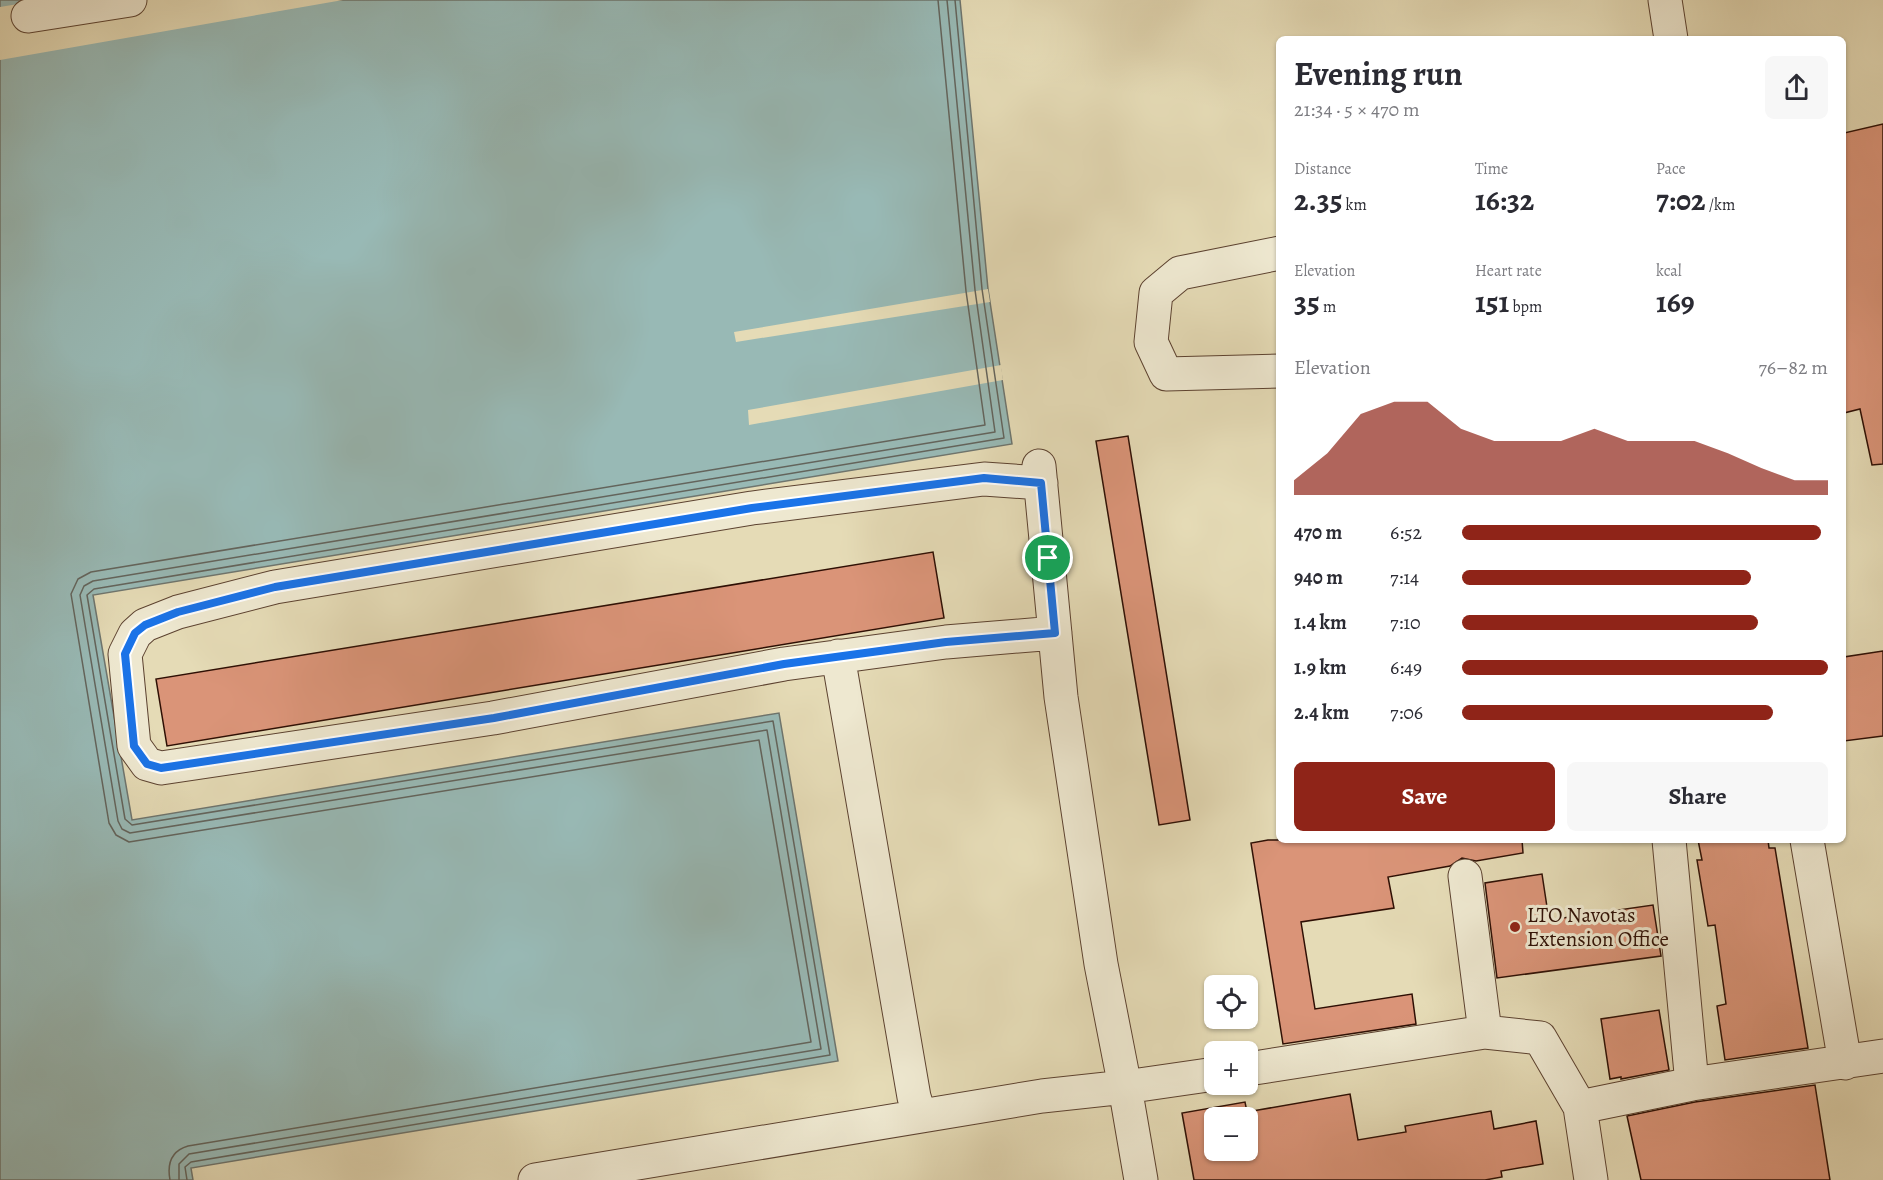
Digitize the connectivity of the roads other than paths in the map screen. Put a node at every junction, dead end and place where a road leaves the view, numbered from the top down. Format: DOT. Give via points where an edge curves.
graph roads {
  1 [pos="130,0"];
  2 [pos="1665,0"];
  3 [pos="27,16"];
  4 [pos="1671,36"];
  5 [pos="1276,254"];
  6 [pos="1276,371"];
  7 [pos="1055,633"];
  8 [pos="838,656"];
  9 [pos="1669,843"];
  10 [pos="1808,843"];
  11 [pos="1465,876"];
  12 [pos="1485,1032"];
  13 [pos="1883,1056"];
  14 [pos="1845,1063"];
  15 [pos="1258,1067"];
  16 [pos="1204,1076"];
  17 [pos="1692,1084"];
  18 [pos="1125,1087"];
  19 [pos="1580,1107"];
  20 [pos="920,1116"];
  21 [pos="535,1180"];
  22 [pos="1141,1180"];
  23 [pos="1591,1180"];
  1 -- 3 [label="street"];
  2 -- 4 [label="street"];
  5 -- 6 [label="street" via="1180,273 1156,293 1152,342 1166,374"];
  7 -- 8 [label="street"];
  7 -- 8 [label="street" via="1040,475 984,478 752,508 275,587 178,612 145,625 135,633 125,654 134,746 147,764 161,768 494,718"];
  7 -- 18 [label="street" via="1060,697 1101,964"];
  8 -- 20 [label="street"];
  9 -- 17 [label="street"];
  10 -- 14 [label="street"];
  11 -- 12 [label="street"];
  12 -- 15 [label="street"];
  12 -- 19 [label="street" via="1540,1038"];
  13 -- 14 [label="street"];
  14 -- 17 [label="street"];
  16 -- 18 [label="street"];
  17 -- 19 [label="street"];
  18 -- 20 [label="street"];
  18 -- 22 [label="street"];
  19 -- 23 [label="street"];
  20 -- 21 [label="street"];
}
